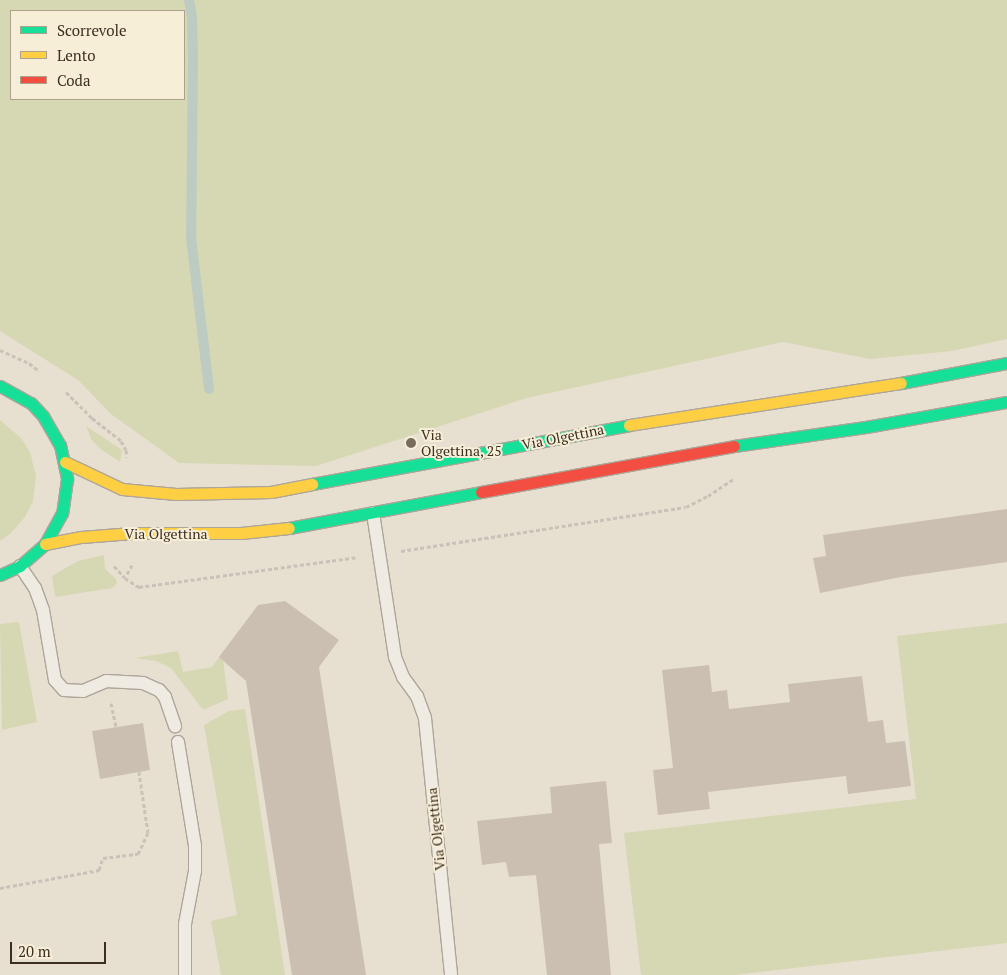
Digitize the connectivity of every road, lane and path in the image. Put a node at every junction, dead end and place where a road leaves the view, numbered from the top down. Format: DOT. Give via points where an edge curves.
graph roads {
  1 [pos="1007,363"];
  2 [pos="0,386"];
  3 [pos="1007,402"];
  4 [pos="65,462"];
  5 [pos="740,474"];
  6 [pos="372,513"];
  7 [pos="45,544"];
  8 [pos="379,555"];
  9 [pos="133,563"];
  10 [pos="112,564"];
  11 [pos="20,566"];
  12 [pos="128,574"];
  13 [pos="0,575"];
  14 [pos="175,726"];
  15 [pos="178,742"];
  16 [pos="139,772"];
  17 [pos="0,888"];
  18 [pos="185,975"];
  19 [pos="451,975"];
  1 -- 4 [label="street, Via Olgettina" via="873,388 664,418 271,492 176,494 122,489"];
  2 -- 4 [label="street" via="31,403 43,416 53,430"];
  3 -- 6 [label="street, Via Olgettina" via="883,425 686,453"];
  4 -- 7 [label="street" via="66,496 62,513"];
  5 -- 8 [label="path" via="686,507"];
  6 -- 7 [label="street, Via Olgettina" via="241,533 132,533"];
  6 -- 8 [label="lane, Via Olgettina"];
  7 -- 11 [label="street"];
  8 -- 10 [label="path" via="139,587"];
  8 -- 19 [label="lane, Via Olgettina" via="395,656 425,718"];
  9 -- 12 [label="path"];
  11 -- 13 [label="street"];
  11 -- 14 [label="lane" via="38,595 55,680 64,690 83,691 106,681 143,683 159,690 165,697"];
  15 -- 18 [label="lane" via="195,846 185,924"];
  16 -- 17 [label="path" via="148,833 138,854 103,858 99,870"];
}
